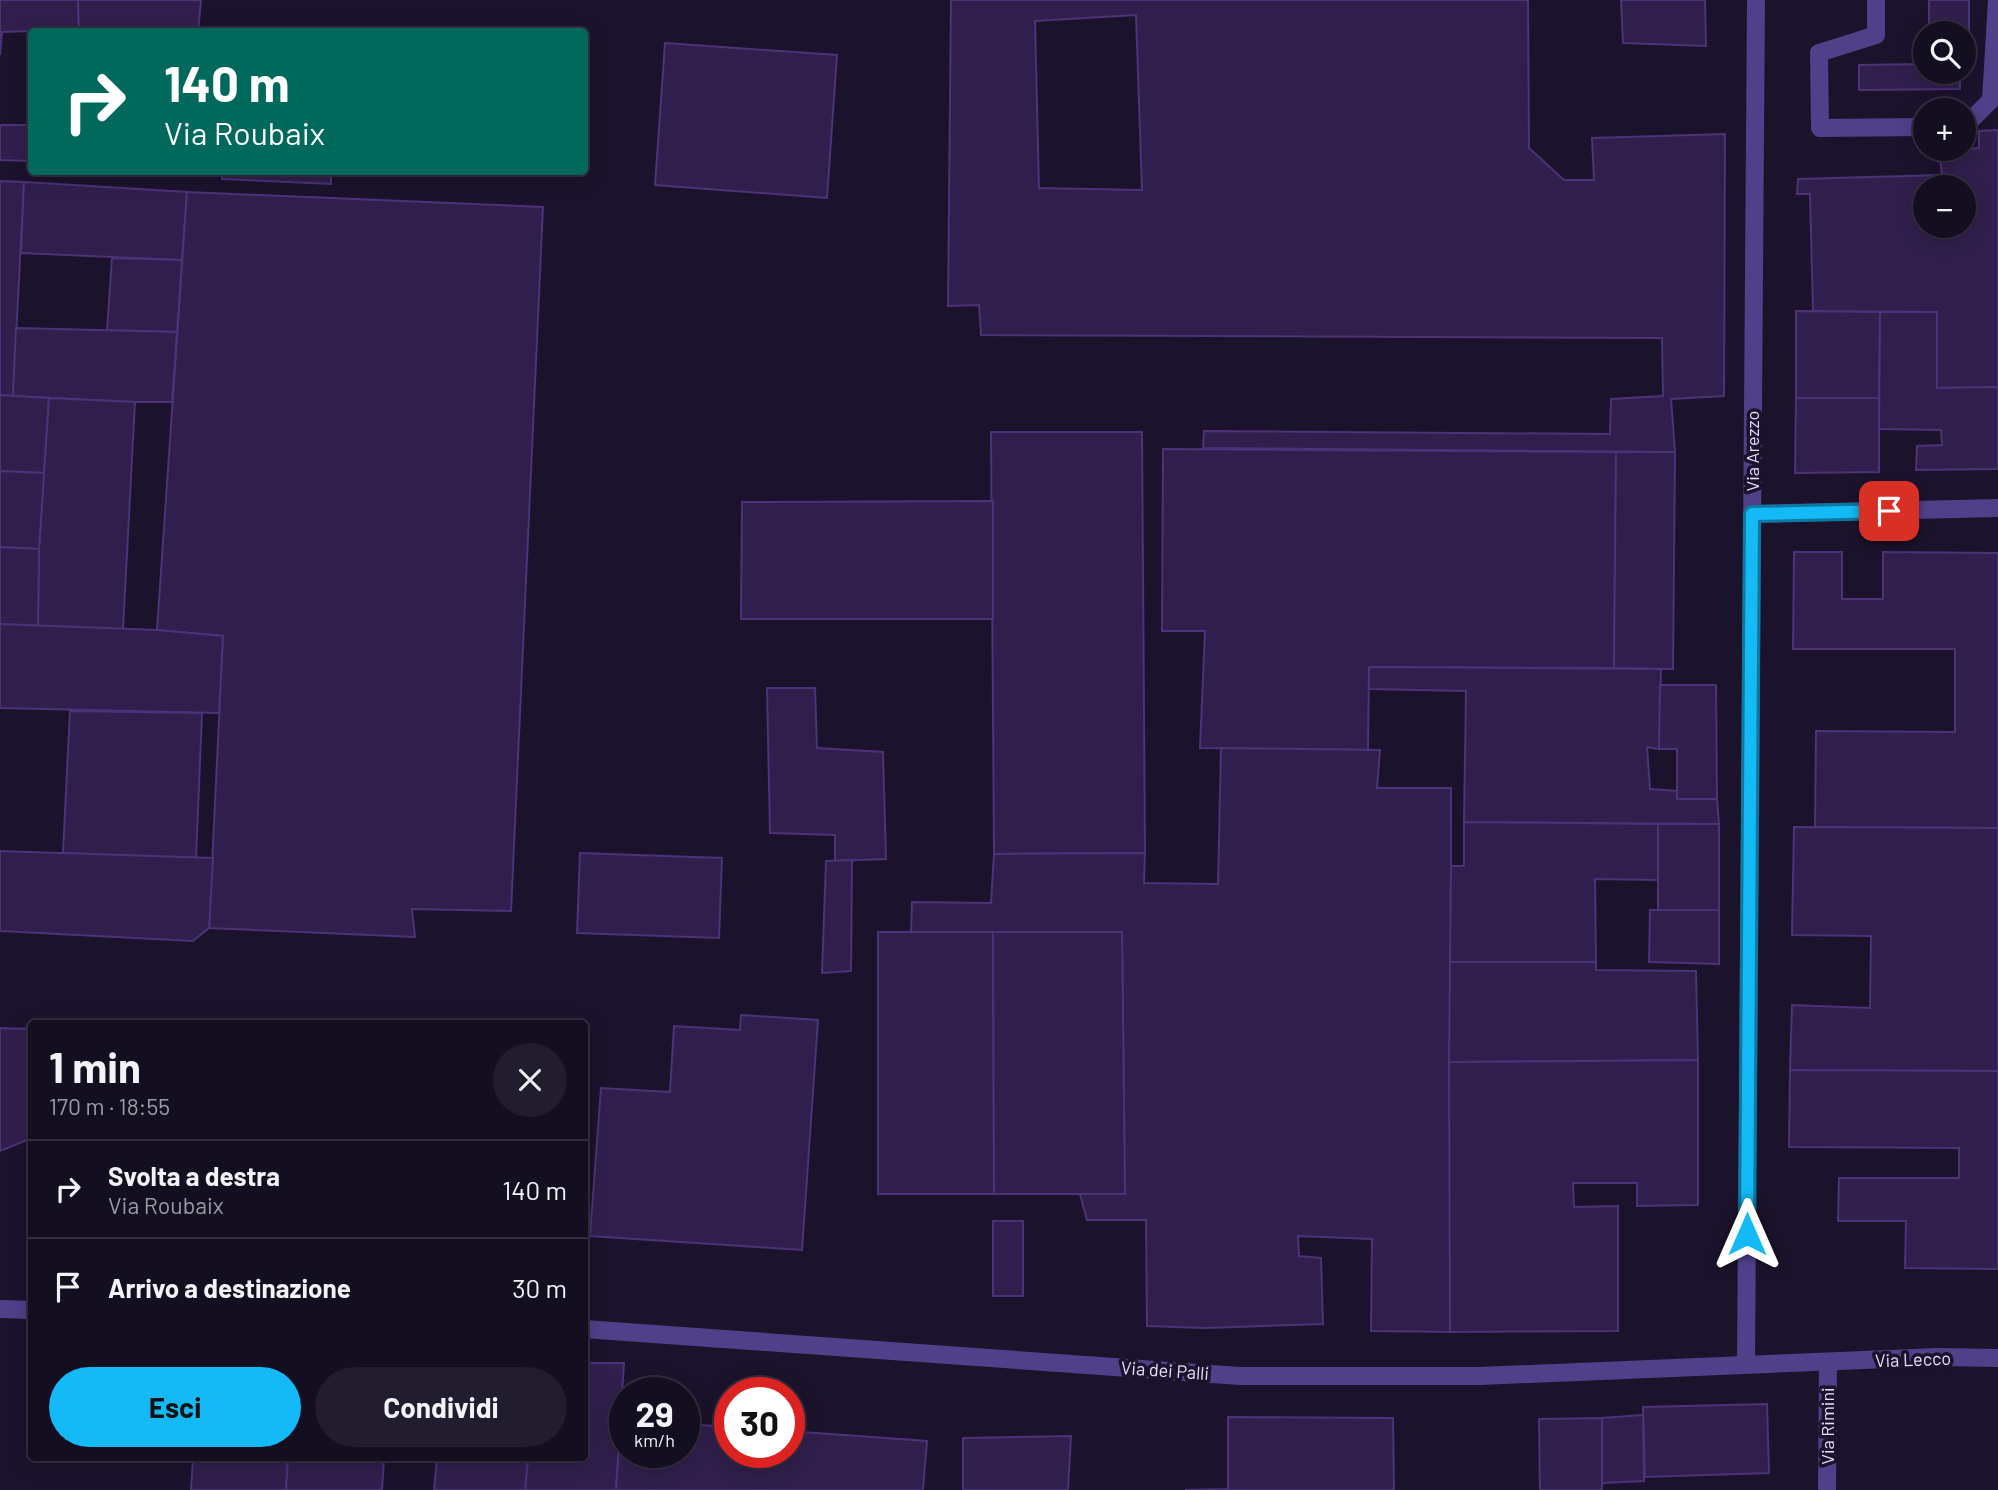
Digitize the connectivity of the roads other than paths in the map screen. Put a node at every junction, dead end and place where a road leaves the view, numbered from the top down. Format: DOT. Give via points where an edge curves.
graph roads {
  1 [pos="1756,0"];
  2 [pos="1875,0"];
  3 [pos="1997,0"];
  4 [pos="1976,115"];
  5 [pos="1913,127"];
  6 [pos="1998,508"];
  7 [pos="1752,514"];
  8 [pos="0,1309"];
  9 [pos="28,1310"];
  10 [pos="588,1329"];
  11 [pos="1998,1358"];
  12 [pos="1828,1362"];
  13 [pos="1746,1364"];
  14 [pos="1827,1490"];
  1 -- 7 [label="street, Via Arezzo"];
  2 -- 5 [label="street" via="1876,35 1819,53 1820,128"];
  3 -- 4 [label="street" via="1991,100"];
  6 -- 7 [label="street"];
  7 -- 13 [label="street, Via Arezzo"];
  8 -- 9 [label="street"];
  10 -- 13 [label="street, Via dei Palli" via="1240,1376 1480,1376"];
  11 -- 12 [label="street, Via Lecco"];
  12 -- 13 [label="street, Via dei Palli"];
  12 -- 14 [label="street, Via Rimini"];
}
